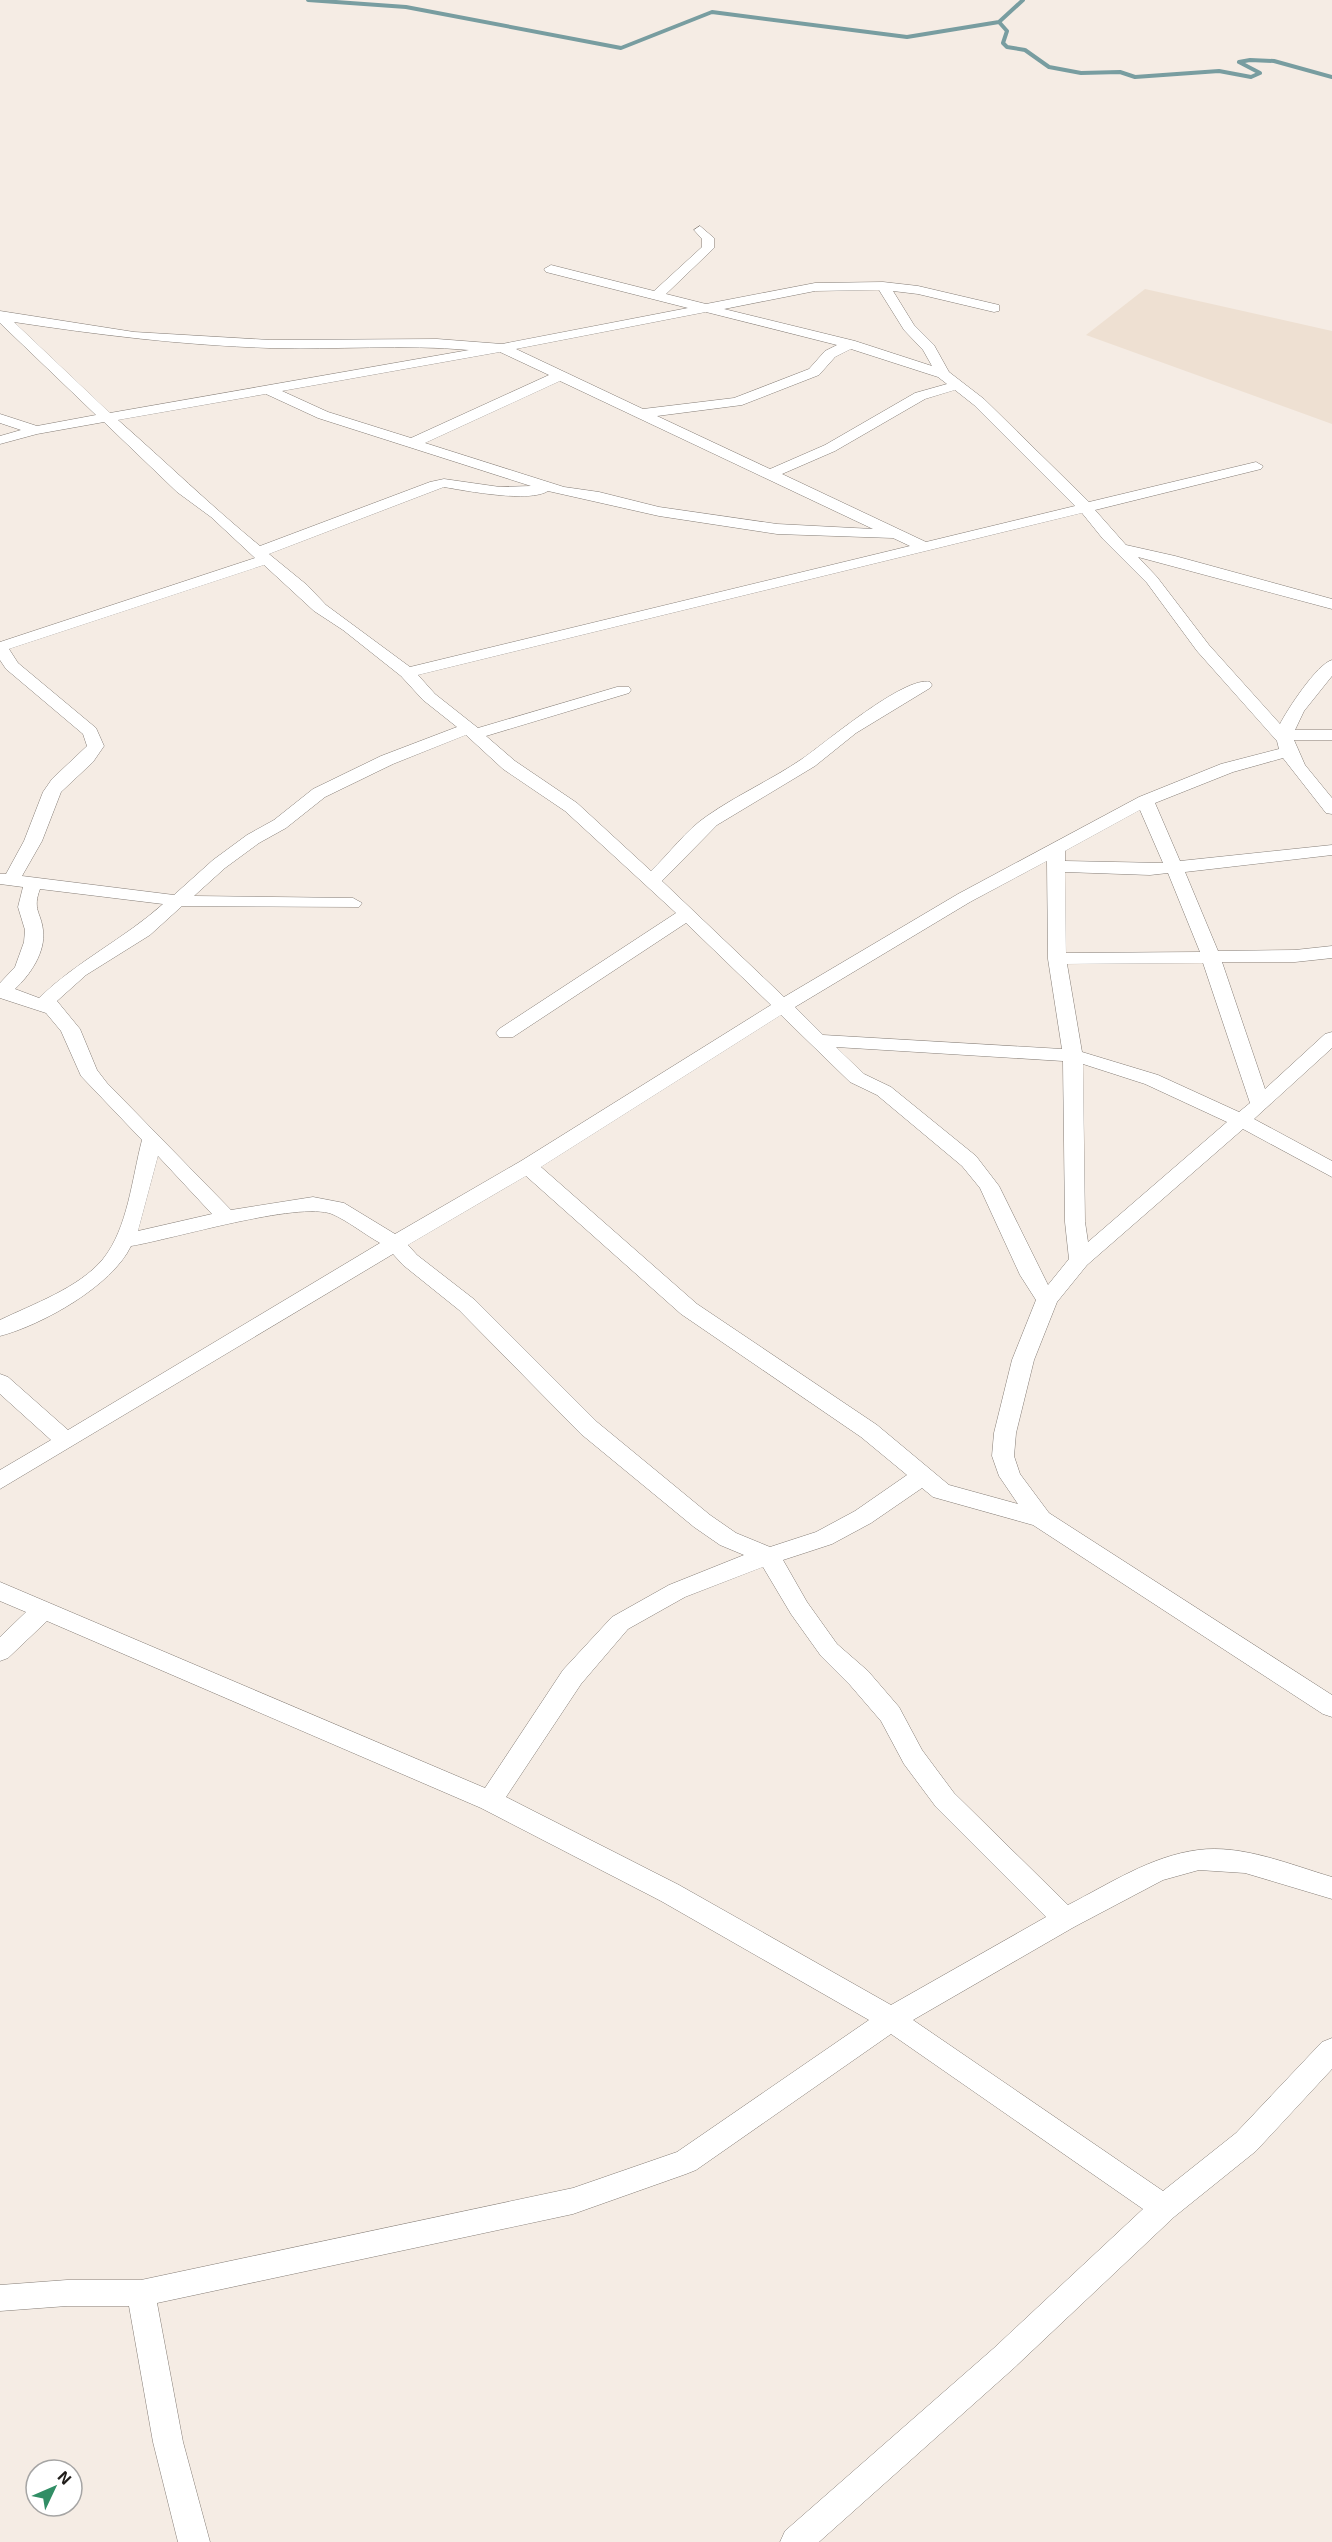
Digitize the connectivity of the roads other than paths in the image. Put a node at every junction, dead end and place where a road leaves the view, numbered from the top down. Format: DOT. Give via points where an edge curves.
graph roads {
  1 [pos="700,230"];
  2 [pos="551,269"];
  3 [pos="883,286"];
  4 [pos="657,296"];
  5 [pos="994,308"];
  6 [pos="712,309"];
  7 [pos="1,316"];
  8 [pos="850,344"];
  9 [pos="502,348"];
  10 [pos="943,374"];
  11 [pos="561,375"];
  12 [pos="959,386"];
  13 [pos="269,390"];
  14 [pos="644,414"];
  15 [pos="0,418"];
  16 [pos="109,419"];
  17 [pos="36,430"];
  18 [pos="0,440"];
  19 [pos="412,443"];
  20 [pos="1256,466"];
  21 [pos="768,475"];
  22 [pos="562,491"];
  23 [pos="1087,509"];
  24 [pos="897,534"];
  25 [pos="922,546"];
  26 [pos="1120,549"];
  27 [pos="263,556"];
  28 [pos="1332,604"];
  29 [pos="0,647"];
  30 [pos="1332,665"];
  31 [pos="407,673"];
  32 [pos="924,685"];
  33 [pos="623,690"];
  34 [pos="471,731"];
  35 [pos="1332,735"];
  36 [pos="1286,742"];
  37 [pos="1145,801"];
  38 [pos="1332,809"];
  39 [pos="1332,850"];
  40 [pos="1055,857"];
  41 [pos="1176,868"];
  42 [pos="5,880"];
  43 [pos="652,881"];
  44 [pos="34,884"];
  45 [pos="180,901"];
  46 [pos="353,903"];
  47 [pos="687,914"];
  48 [pos="1332,952"];
  49 [pos="1209,956"];
  50 [pos="1057,959"];
  51 [pos="1,992"];
  52 [pos="783,1006"];
  53 [pos="50,1008"];
  54 [pos="506,1033"];
  55 [pos="1332,1038"];
  56 [pos="816,1041"];
  57 [pos="1073,1056"];
  58 [pos="1260,1104"];
  59 [pos="1241,1121"];
  60 [pos="152,1138"];
  61 [pos="528,1166"];
  62 [pos="1332,1170"];
  63 [pos="226,1217"];
  64 [pos="125,1240"];
  65 [pos="395,1243"];
  66 [pos="1080,1260"];
  67 [pos="1047,1300"];
  68 [pos="0,1329"];
  69 [pos="0,1382"];
  70 [pos="67,1441"];
  71 [pos="924,1475"];
  72 [pos="0,1480"];
  73 [pos="1041,1519"];
  74 [pos="769,1556"];
  75 [pos="0,1591"];
  76 [pos="43,1610"];
  77 [pos="0,1652"];
  78 [pos="1332,1707"];
  79 [pos="490,1801"];
  80 [pos="1332,1888"];
  81 [pos="1065,1919"];
  82 [pos="891,2019"];
  83 [pos="1332,2050"];
  84 [pos="1164,2208"];
  85 [pos="141,2293"];
  86 [pos="0,2298"];
  87 [pos="194,2542"];
  88 [pos="796,2542"];
  1 -- 4 [label="street" via="708,238 708,248"];
  2 -- 4 [label="street"];
  3 -- 5 [label="street"];
  3 -- 6 [label="street" via="815,287"];
  3 -- 10 [label="street" via="909,327 929,348"];
  4 -- 6 [label="street"];
  6 -- 8 [label="street"];
  6 -- 9 [label="street"];
  7 -- 9 [label="street" via="151,338 270,344 437,343"];
  7 -- 16 [label="street"];
  8 -- 10 [label="street"];
  8 -- 14 [label="street" via="830,354 814,372 737,402"];
  9 -- 11 [label="street"];
  9 -- 13 [label="street"];
  10 -- 12 [label="street"];
  11 -- 14 [label="street"];
  11 -- 19 [label="street"];
  12 -- 21 [label="street" via="920,396 830,448"];
  12 -- 23 [label="street"];
  13 -- 16 [label="street"];
  13 -- 19 [label="street" via="323,415"];
  14 -- 21 [label="street"];
  15 -- 17 [label="street"];
  16 -- 17 [label="street"];
  16 -- 27 [label="street" via="182,489"];
  17 -- 18 [label="street"];
  19 -- 22 [label="street"];
  20 -- 23 [label="street"];
  21 -- 24 [label="street"];
  22 -- 24 [label="street" via="777,529"];
  22 -- 27 [label="street" via="513,492 444,483 412,492"];
  23 -- 25 [label="street"];
  23 -- 26 [label="street"];
  24 -- 25 [label="street"];
  25 -- 31 [label="street"];
  26 -- 28 [label="street"];
  26 -- 36 [label="street" via="1152,580 1203,648"];
  27 -- 29 [label="street"];
  27 -- 31 [label="street" via="320,609"];
  29 -- 42 [label="street" via="12,666 90,732 96,746 58,783 33,841"];
  30 -- 36 [label="street" via="1296,711"];
  31 -- 34 [label="street"];
  32 -- 43 [label="street" via="866,719 810,762 711,821"];
  33 -- 34 [label="street"];
  34 -- 43 [label="street" via="534,783 571,807"];
  34 -- 45 [label="street" via="387,760 319,793 219,864"];
  35 -- 36 [label="street"];
  36 -- 37 [label="street"];
  36 -- 38 [label="street"];
  37 -- 40 [label="street"];
  37 -- 41 [label="street"];
  39 -- 41 [label="street"];
  40 -- 41 [label="street" via="1150,870"];
  40 -- 50 [label="street"];
  40 -- 52 [label="street"];
  41 -- 49 [label="street"];
  42 -- 44 [label="street"];
  43 -- 47 [label="street"];
  44 -- 45 [label="street"];
  44 -- 51 [label="street" via="27,900 27,914 34,935 23,970"];
  45 -- 46 [label="street"];
  45 -- 53 [label="street" via="144,931 80,971 46,1001"];
  47 -- 52 [label="street"];
  47 -- 54 [label="street"];
  48 -- 49 [label="street"];
  49 -- 50 [label="street"];
  49 -- 58 [label="street"];
  50 -- 57 [label="street"];
  51 -- 53 [label="street"];
  52 -- 56 [label="street"];
  52 -- 61 [label="street"];
  53 -- 60 [label="street" via="64,1020 88,1072"];
  55 -- 58 [label="street"];
  56 -- 57 [label="street"];
  56 -- 67 [label="street" via="857,1078 884,1091 969,1161 989,1186"];
  57 -- 59 [label="street" via="1114,1064 1157,1080"];
  57 -- 66 [label="street" via="1075,1222"];
  58 -- 59 [label="street"];
  59 -- 62 [label="street"];
  59 -- 66 [label="street"];
  60 -- 63 [label="street"];
  60 -- 64 [label="street"];
  61 -- 65 [label="street"];
  61 -- 71 [label="street" via="689,1309 869,1431"];
  63 -- 64 [label="street"];
  63 -- 65 [label="street" via="313,1204 337,1208"];
  64 -- 68 [label="street" via="102,1273"];
  65 -- 70 [label="street"];
  65 -- 74 [label="street" via="410,1260 467,1305 589,1428 702,1521 728,1539"];
  66 -- 67 [label="street"];
  67 -- 73 [label="street" via="1023,1360 1003,1456 1010,1476"];
  69 -- 70 [label="street"];
  70 -- 72 [label="street"];
  71 -- 73 [label="street" via="941,1491"];
  71 -- 74 [label="street" via="863,1517 824,1538"];
  73 -- 78 [label="street"];
  74 -- 79 [label="street" via="677,1590 620,1623 572,1677"];
  74 -- 81 [label="street" via="829,1650 860,1678 890,1714 913,1757 945,1800"];
  75 -- 76 [label="street"];
  76 -- 77 [label="street"];
  76 -- 79 [label="street"];
  79 -- 82 [label="street" via="670,1893"];
  80 -- 81 [label="street" via="1245,1863 1199,1860 1156,1870"];
  81 -- 82 [label="street"];
  82 -- 84 [label="street"];
  82 -- 85 [label="street" via="686,2161 573,2201"];
  83 -- 84 [label="street" via="1246,2142"];
  84 -- 88 [label="street" via="1004,2358"];
  85 -- 86 [label="street"];
  85 -- 87 [label="street" via="168,2442"];
}
